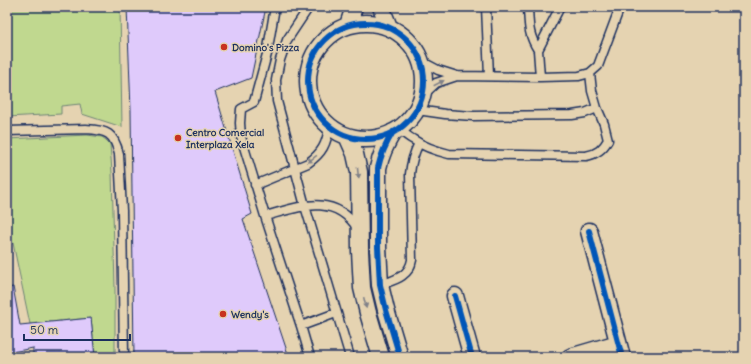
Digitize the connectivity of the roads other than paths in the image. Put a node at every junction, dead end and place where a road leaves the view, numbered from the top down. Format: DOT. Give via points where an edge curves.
graph roads {
  1 [pos="275,7"];
  2 [pos="309,7"];
  3 [pos="354,7"];
  4 [pos="380,7"];
  5 [pos="486,7"];
  6 [pos="528,7"];
  7 [pos="560,7"];
  8 [pos="620,7"];
  9 [pos="348,25"];
  10 [pos="389,27"];
  11 [pos="538,50"];
  12 [pos="421,61"];
  13 [pos="590,73"];
  14 [pos="457,76"];
  15 [pos="489,76"];
  16 [pos="540,77"];
  17 [pos="423,95"];
  18 [pos="597,108"];
  19 [pos="417,110"];
  20 [pos="329,126"];
  21 [pos="396,130"];
  22 [pos="7,131"];
  23 [pos="347,136"];
  24 [pos="419,143"];
  25 [pos="295,168"];
  26 [pos="255,185"];
  27 [pos="305,206"];
  28 [pos="265,216"];
  29 [pos="589,231"];
  30 [pos="360,233"];
  31 [pos="380,285"];
  32 [pos="455,296"];
  33 [pos="336,313"];
  34 [pos="301,326"];
  35 [pos="620,350"];
  36 [pos="124,357"];
  37 [pos="310,357"];
  38 [pos="350,357"];
  39 [pos="381,357"];
  40 [pos="400,357"];
  41 [pos="472,357"];
  42 [pos="570,357"];
  1 -- 26 [label="lane" via="267,54 254,102 241,109 241,137"];
  2 -- 25 [label="lane" via="288,40 276,80 278,101"];
  3 -- 9 [label="street"];
  4 -- 10 [label="street"];
  5 -- 15 [label="lane"];
  6 -- 11 [label="lane" via="529,31"];
  7 -- 11 [label="lane"];
  8 -- 13 [label="lane" via="598,66"];
  9 -- 10 [label="street" via="369,22"];
  9 -- 20 [label="street" via="330,35 316,51 308,70 308,91 315,110"];
  10 -- 12 [label="street" via="409,41"];
  11 -- 16 [label="lane"];
  12 -- 14 [label="lane"];
  12 -- 17 [label="street"];
  13 -- 16 [label="lane" via="579,76"];
  13 -- 18 [label="lane"];
  14 -- 15 [label="lane"];
  17 -- 14 [label="lane, one-way" via="436,83"];
  15 -- 16 [label="lane"];
  17 -- 19 [label="street"];
  18 -- 19 [label="lane" via="572,115 473,116"];
  18 -- 24 [label="lane" via="608,140 602,149 592,155 449,154"];
  19 -- 21 [label="street"];
  20 -- 23 [label="street"];
  20 -- 25 [label="lane, one-way" via="326,143 321,151 308,163"];
  21 -- 23 [label="street" via="378,138"];
  21 -- 24 [label="lane"];
  21 -- 31 [label="street" via="386,144 378,168"];
  22 -- 36 [label="lane" via="97,130 107,132 117,145 122,211"];
  23 -- 30 [label="street, one-way" via="359,172"];
  24 -- 31 [label="lane" via="411,163 410,174 411,265 404,276"];
  25 -- 26 [label="lane"];
  25 -- 27 [label="lane"];
  26 -- 28 [label="lane"];
  27 -- 28 [label="lane"];
  27 -- 30 [label="lane" via="327,206 337,210 346,216"];
  27 -- 33 [label="lane"];
  28 -- 34 [label="lane"];
  29 -- 35 [label="street"];
  30 -- 39 [label="street, one-way" via="362,288"];
  31 -- 40 [label="street"];
  32 -- 41 [label="street"];
  33 -- 34 [label="lane"];
  33 -- 38 [label="lane"];
  34 -- 37 [label="lane"];
  35 -- 42 [label="street"];
}
